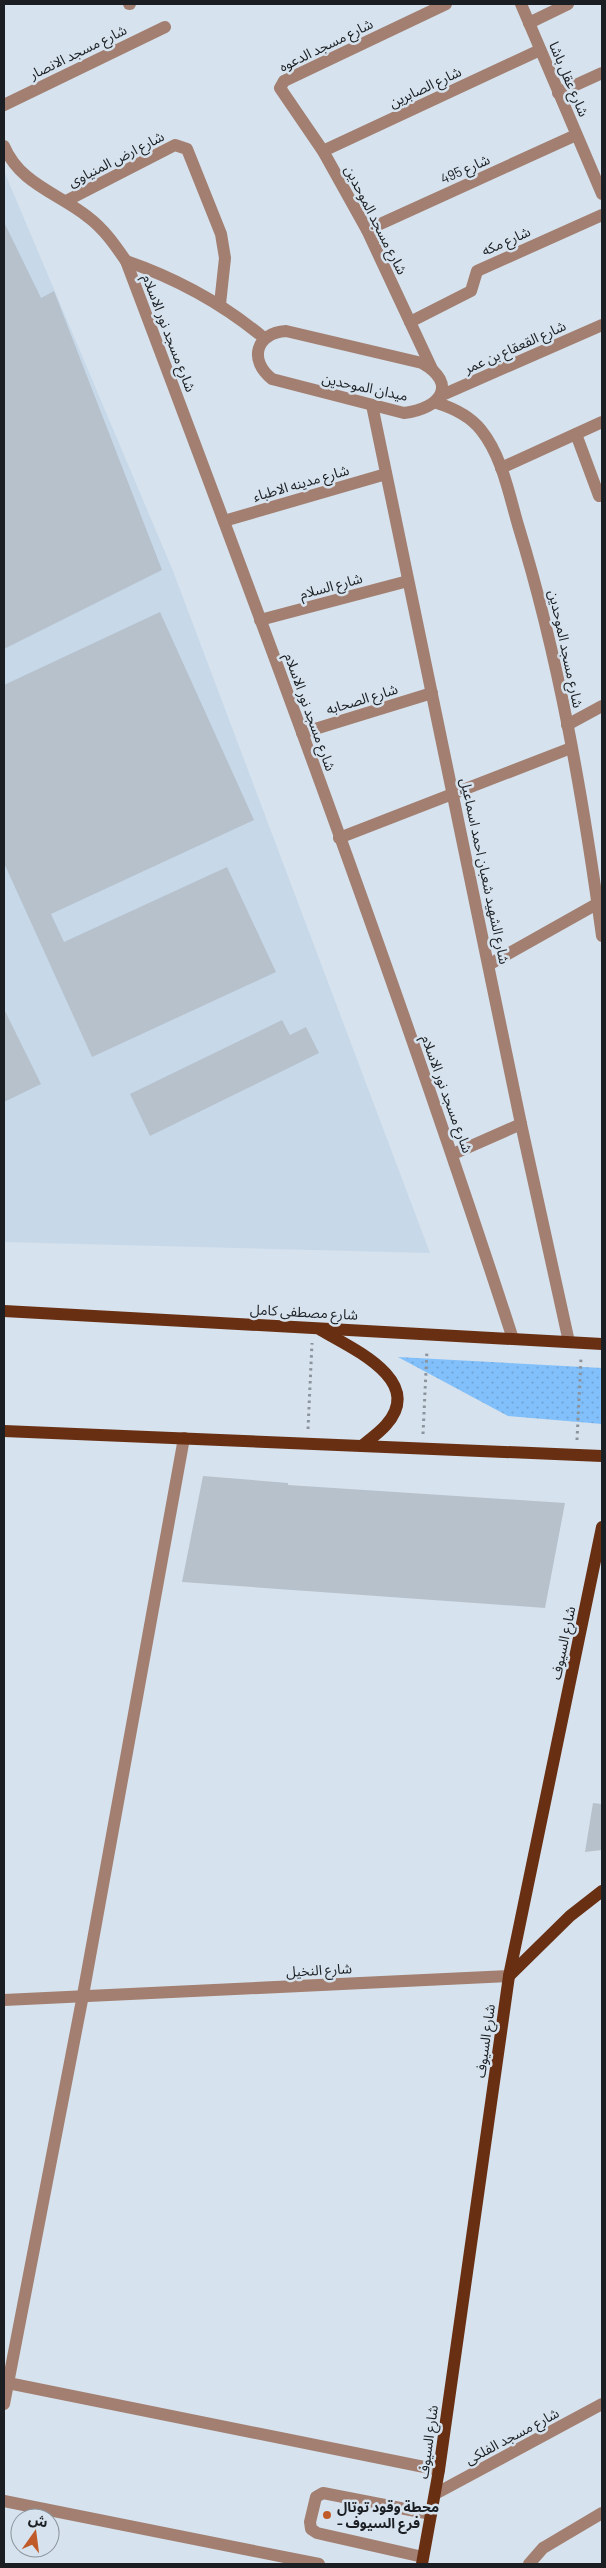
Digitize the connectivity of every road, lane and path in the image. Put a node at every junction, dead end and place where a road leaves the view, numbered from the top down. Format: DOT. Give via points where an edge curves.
graph roads {
  1 [pos="446,4"];
  2 [pos="521,4"];
  3 [pos="568,4"];
  4 [pos="529,23"];
  5 [pos="165,27"];
  6 [pos="540,50"];
  7 [pos="602,73"];
  8 [pos="281,92"];
  9 [pos="558,93"];
  10 [pos="4,105"];
  11 [pos="576,135"];
  12 [pos="4,146"];
  13 [pos="323,151"];
  14 [pos="601,185"];
  15 [pos="66,201"];
  16 [pos="602,215"];
  17 [pos="367,230"];
  18 [pos="126,261"];
  19 [pos="220,304"];
  20 [pos="410,322"];
  21 [pos="602,325"];
  22 [pos="264,338"];
  23 [pos="432,369"];
  24 [pos="438,399"];
  25 [pos="372,405"];
  26 [pos="602,422"];
  27 [pos="576,434"];
  28 [pos="500,468"];
  29 [pos="386,474"];
  30 [pos="599,496"];
  31 [pos="224,521"];
  32 [pos="408,581"];
  33 [pos="260,620"];
  34 [pos="432,693"];
  35 [pos="602,706"];
  36 [pos="567,725"];
  37 [pos="302,733"];
  38 [pos="571,748"];
  39 [pos="453,794"];
  40 [pos="339,838"];
  41 [pos="600,902"];
  42 [pos="602,936"];
  43 [pos="490,964"];
  44 [pos="521,1124"];
  45 [pos="453,1154"];
  46 [pos="4,1311"];
  47 [pos="316,1328"];
  48 [pos="428,1334"];
  49 [pos="513,1339"];
  50 [pos="576,1342"];
  51 [pos="602,1344"];
  52 [pos="4,1430"];
  53 [pos="184,1438"];
  54 [pos="307,1443"];
  55 [pos="362,1446"];
  56 [pos="423,1448"];
  57 [pos="577,1455"];
  58 [pos="602,1456"];
  59 [pos="602,1526"];
  60 [pos="602,1891"];
  61 [pos="509,1976"];
  62 [pos="83,1995"];
  63 [pos="4,2000"];
  64 [pos="8,2383"];
  65 [pos="4,2404"];
  66 [pos="602,2404"];
  67 [pos="439,2470"];
  68 [pos="435,2494"];
  69 [pos="4,2502"];
  70 [pos="602,2513"];
  71 [pos="432,2514"];
  72 [pos="422,2561"];
  73 [pos="319,2564"];
  74 [pos="529,2564"];
  1 -- 8 [label="street, شارع مسجد الدعوه" via="284,81"];
  2 -- 4 [label="street, شارع عقل باشا"];
  3 -- 4 [label="street"];
  4 -- 6 [label="street, شارع عقل باشا"];
  5 -- 10 [label="street, شارع مسجد الانصار"];
  6 -- 9 [label="street, شارع عقل باشا"];
  6 -- 13 [label="street, شارع الصابرين"];
  7 -- 9 [label="street"];
  8 -- 13 [label="street, شارع مسجد الموحدين"];
  9 -- 11 [label="street, شارع عقل باشا"];
  11 -- 14 [label="street, شارع عقل باشا"];
  11 -- 17 [label="street, شارع 495"];
  12 -- 15 [label="street, شارع مسجد نور الاسلام" via="19,171 37,186"];
  13 -- 17 [label="street, شارع مسجد الموحدين"];
  15 -- 18 [label="street, شارع مسجد نور الاسلام" via="109,237"];
  15 -- 19 [label="street, شارع ارض المنياوى" via="175,145 186,149 221,234 225,258"];
  16 -- 20 [label="street, شارع مكه" via="477,271 471,291"];
  17 -- 20 [label="street, شارع مسجد الموحدين"];
  18 -- 19 [label="street" via="182,283"];
  18 -- 31 [label="street, شارع مسجد نور الاسلام"];
  19 -- 22 [label="street"];
  20 -- 23 [label="street, شارع مسجد الموحدين"];
  21 -- 24 [label="street, شارع القعقاع بن عمر"];
  22 -- 23 [label="street" via="286,331 413,360"];
  22 -- 25 [label="street, ميدان الموحدين" via="258,348 258,360 262,371 272,379"];
  23 -- 24 [label="street" via="440,381"];
  24 -- 25 [label="street, ميدان الموحدين" via="422,411 404,413"];
  24 -- 28 [label="street, شارع مسجد الموحدين" via="481,430"];
  25 -- 29 [label="street, شارع الشهيد شعبان احمد اسماعيل"];
  26 -- 27 [label="street"];
  27 -- 28 [label="street"];
  27 -- 30 [label="street"];
  28 -- 36 [label="street, شارع مسجد الموحدين" via="541,600"];
  29 -- 31 [label="street, شارع مدينه الاطباء"];
  29 -- 32 [label="street, شارع الشهيد شعبان احمد اسماعيل"];
  31 -- 33 [label="street, شارع مسجد نور الاسلام"];
  32 -- 33 [label="street, شارع السلام"];
  32 -- 34 [label="street, شارع الشهيد شعبان احمد اسماعيل"];
  33 -- 37 [label="street, شارع مسجد نور الاسلام"];
  34 -- 37 [label="street, شارع الصحابه"];
  34 -- 39 [label="street, شارع الشهيد شعبان احمد اسماعيل"];
  35 -- 36 [label="street"];
  36 -- 38 [label="street, شارع مسجد الموحدين"];
  37 -- 40 [label="street, شارع مسجد نور الاسلام"];
  38 -- 39 [label="street"];
  38 -- 41 [label="street, شارع مسجد الموحدين"];
  39 -- 40 [label="street"];
  39 -- 43 [label="street, شارع الشهيد شعبان احمد اسماعيل"];
  40 -- 45 [label="street, شارع مسجد نور الاسلام"];
  41 -- 42 [label="street, شارع مسجد الموحدين"];
  41 -- 43 [label="street"];
  43 -- 44 [label="street, شارع الشهيد شعبان احمد اسماعيل"];
  44 -- 45 [label="street"];
  44 -- 50 [label="street, شارع الشهيد شعبان احمد اسماعيل"];
  45 -- 49 [label="street, شارع مسجد نور الاسلام"];
  46 -- 47 [label="main road, شارع مصطفى كامل"];
  47 -- 48 [label="main road, شارع مصطفى كامل"];
  47 -- 54 [label="path"];
  47 -- 55 [label="main road" via="380,1365 394,1386 396,1396 392,1416"];
  48 -- 49 [label="main road, شارع مصطفى كامل"];
  48 -- 56 [label="path"];
  49 -- 50 [label="main road, شارع مصطفى كامل"];
  50 -- 51 [label="main road, شارع مصطفى كامل"];
  50 -- 57 [label="path"];
  52 -- 53 [label="main road"];
  53 -- 54 [label="main road"];
  53 -- 62 [label="street"];
  54 -- 55 [label="main road"];
  55 -- 56 [label="main road"];
  56 -- 57 [label="main road"];
  57 -- 58 [label="main road"];
  59 -- 61 [label="main road, شارع السيوف"];
  60 -- 61 [label="main road" via="570,1916"];
  61 -- 62 [label="street, شارع النخيل"];
  61 -- 67 [label="main road, شارع السيوف"];
  62 -- 63 [label="street, شارع النخيل"];
  62 -- 64 [label="street"];
  64 -- 65 [label="street"];
  64 -- 67 [label="street"];
  66 -- 68 [label="street, شارع مسجد الفلكى"];
  67 -- 68 [label="main road, شارع السيوف"];
  68 -- 71 [label="main road, شارع السيوف"];
  69 -- 73 [label="street"];
  70 -- 74 [label="street" via="543,2548"];
  71 -- 72 [label="main road, شارع السيوف"];
  71 -- 72 [label="street" via="323,2493 316,2497 310,2522 311,2529 317,2533"];
}
